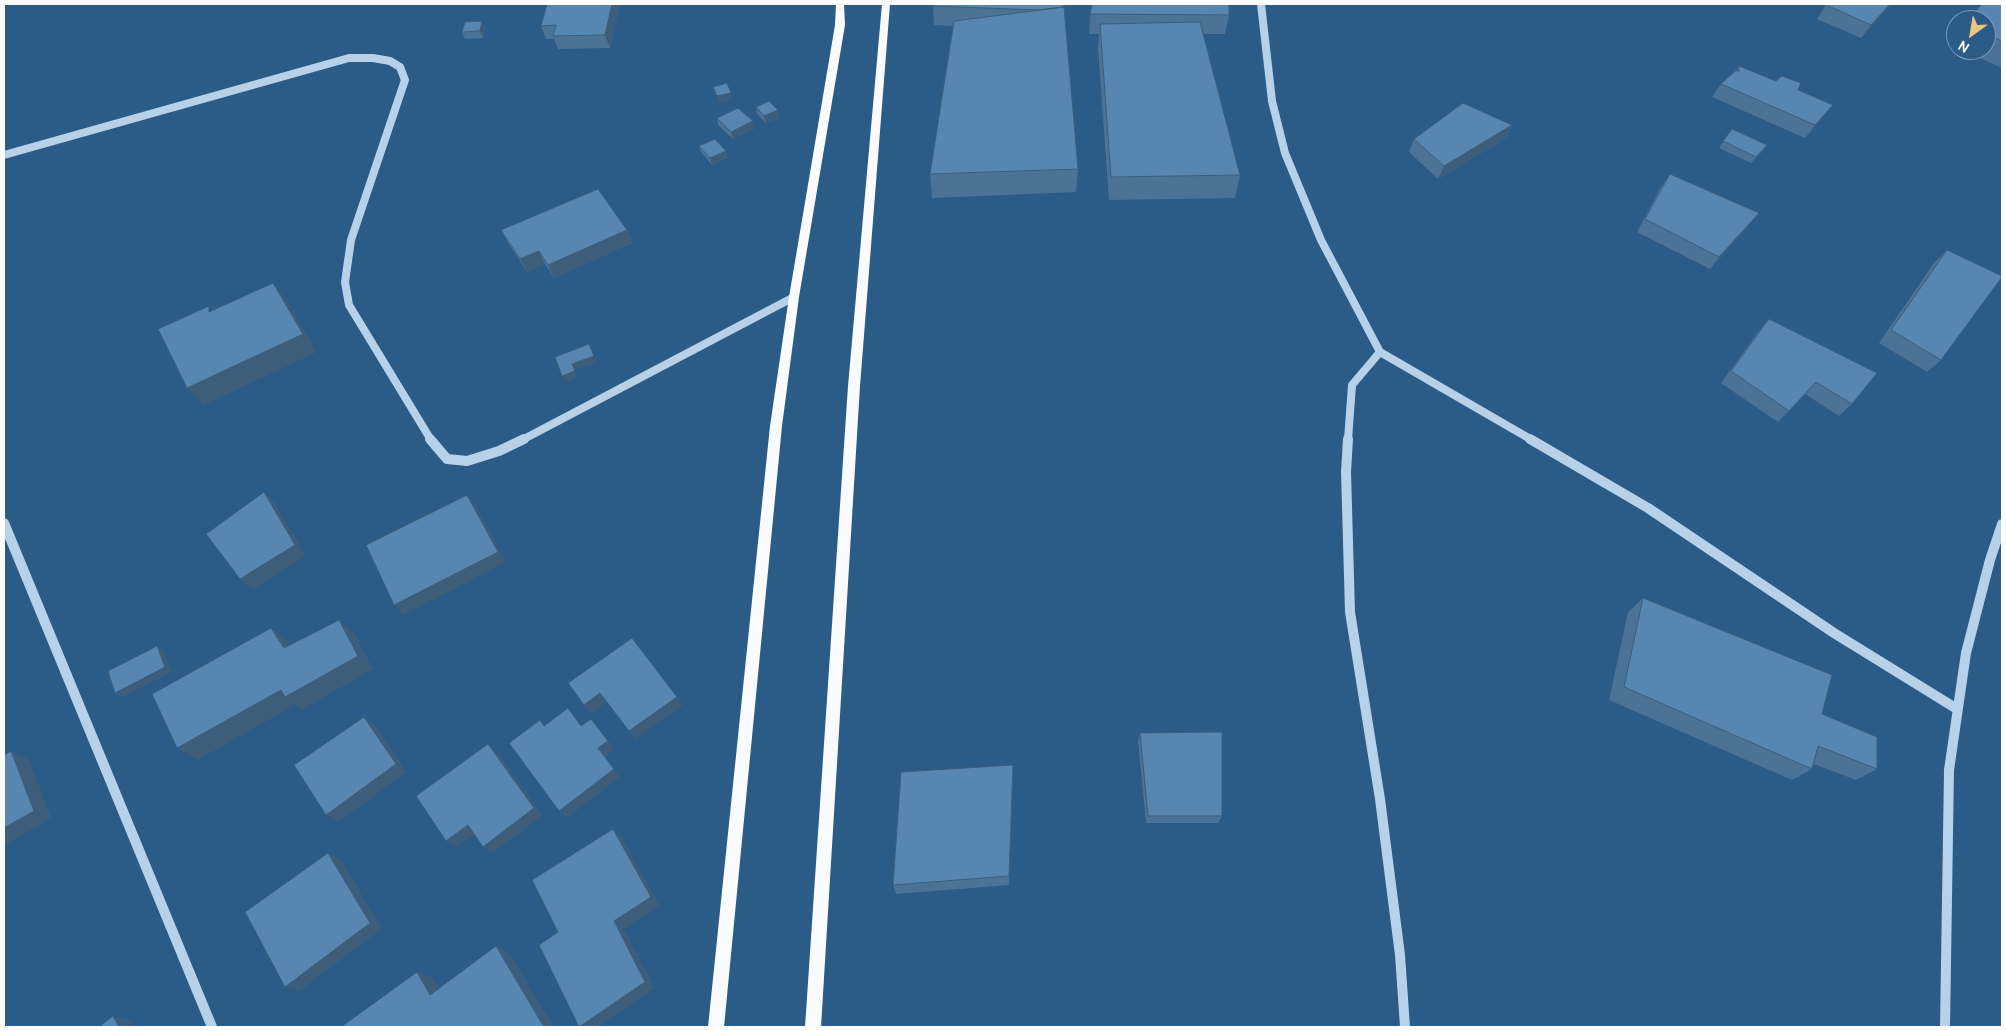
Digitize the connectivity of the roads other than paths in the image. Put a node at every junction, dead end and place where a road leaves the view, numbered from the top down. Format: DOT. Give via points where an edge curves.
graph roads {
  1 [pos="840,4"];
  2 [pos="886,4"];
  3 [pos="1261,4"];
  4 [pos="4,155"];
  5 [pos="794,297"];
  6 [pos="1380,352"];
  7 [pos="4,523"];
  8 [pos="2002,524"];
  9 [pos="1958,709"];
  10 [pos="212,1027"];
  11 [pos="716,1027"];
  12 [pos="812,1027"];
  13 [pos="1405,1027"];
  14 [pos="1945,1027"];
  1 -- 5 [label="main road" via="838,34"];
  2 -- 12 [label="main road" via="854,386"];
  3 -- 6 [label="street" via="1272,101 1286,153 1321,240"];
  4 -- 5 [label="street" via="349,58 373,58 390,61 400,67 405,80 351,240 345,282 349,305 435,447 447,459 467,461 521,440"];
  5 -- 11 [label="main road" via="776,426"];
  6 -- 9 [label="street" via="1648,508 1834,633"];
  6 -- 13 [label="street" via="1352,385 1346,472 1350,612 1380,799 1400,955"];
  7 -- 10 [label="street"];
  8 -- 9 [label="street" via="1975,616"];
  9 -- 14 [label="street" via="1949,770"];
}
